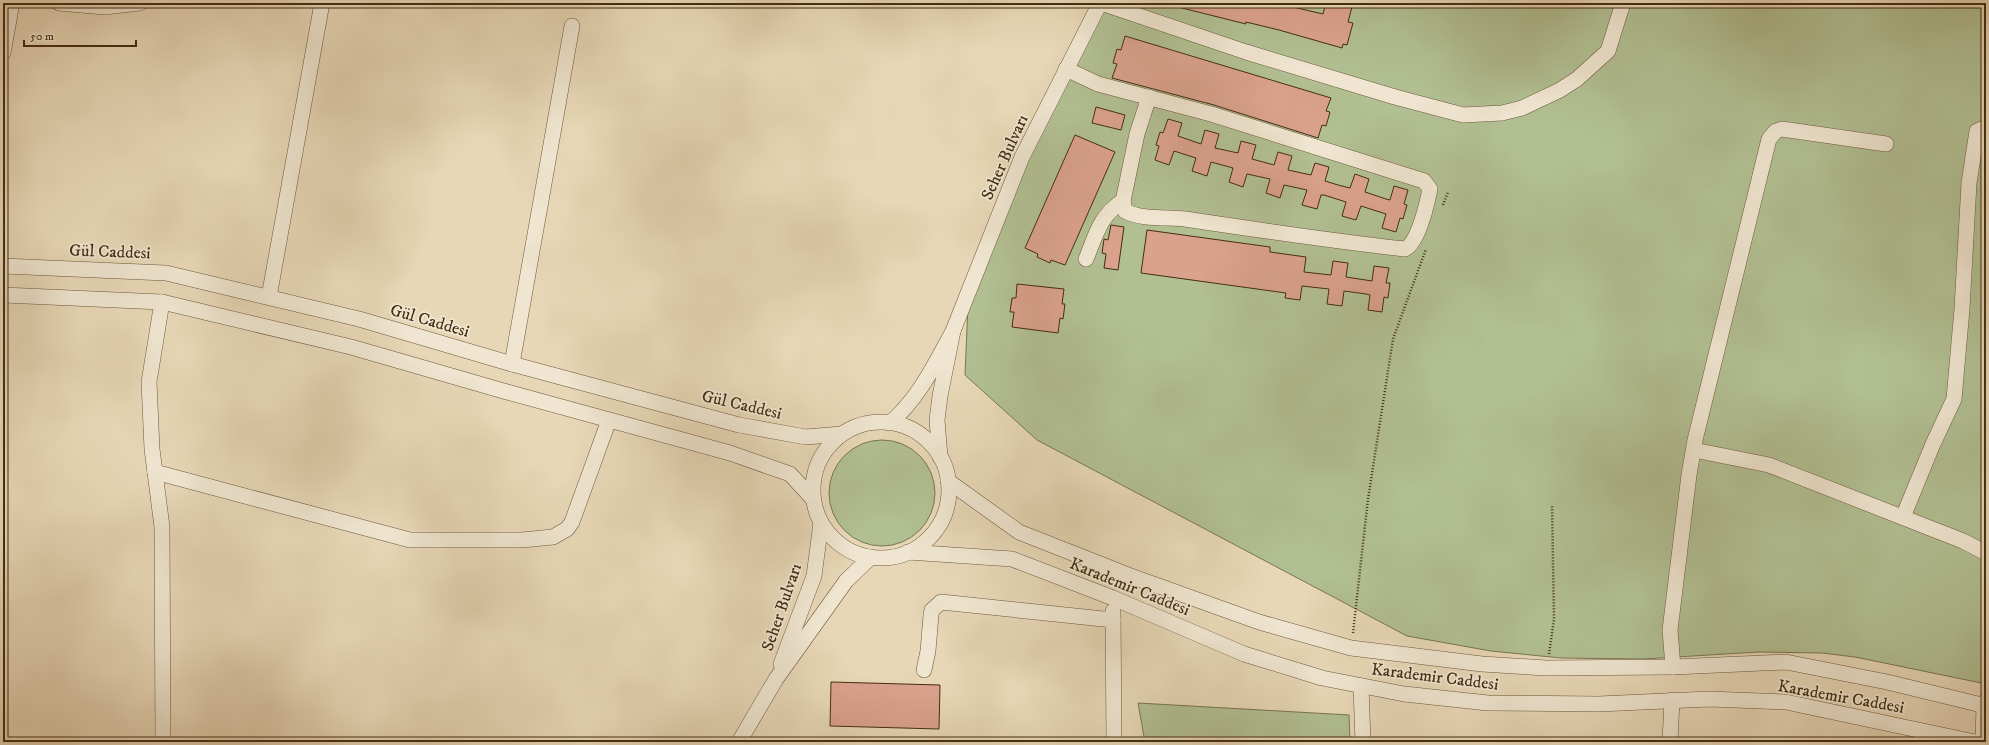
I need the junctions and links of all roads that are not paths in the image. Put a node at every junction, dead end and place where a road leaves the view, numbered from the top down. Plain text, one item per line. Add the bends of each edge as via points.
1 (12, 3) edge
2 (60, 3) edge
3 (140, 3) edge
4 (322, 3) edge
5 (1100, 3) edge
6 (1623, 3) edge
7 (572, 26) dead end
8 (3, 53) edge
9 (1066, 69) junction
10 (1149, 97) junction
11 (1986, 127) edge
12 (1886, 144) dead end
13 (1123, 201) junction
14 (1086, 259) dead end
15 (3, 266) edge
16 (3, 295) edge
17 (269, 298) junction
18 (162, 302) junction
19 (953, 331) junction
20 (512, 364) junction
21 (609, 420) junction
22 (890, 423) junction
23 (842, 434) junction
24 (1694, 450) junction
25 (940, 458) junction
26 (155, 472) junction
27 (948, 481) junction
28 (813, 499) junction
29 (1903, 517) junction
30 (821, 523) junction
31 (908, 552) junction
32 (1986, 553) edge
33 (871, 557) junction
34 (1113, 598) junction
35 (1113, 620) junction
36 (1673, 667) junction
37 (924, 670) dead end
38 (776, 678) junction
39 (1361, 686) junction
40 (1672, 700) junction
41 (1985, 704) edge
42 (164, 742) edge
43 (739, 742) edge
44 (1114, 742) edge
45 (1363, 742) edge
46 (1670, 742) edge
47 (1975, 742) edge
48 (1983, 742) edge

1 - 8 street
2 - 3 street via 104,7
4 - 17 street
5 - 6 street via 1246,52 1463,115 1502,113 1522,108 1577,79 1608,51
5 - 9 street, Seher Bulvarı
7 - 20 street
9 - 10 street via 1098,84
9 - 19 street, Seher Bulvarı via 1022,157
10 - 13 street via 1137,134
10 - 13 street via 1424,181 1429,187 1427,203 1412,244 1404,249 1172,217 1140,215 1125,211
11 - 29 street via 1977,130 1969,183 1954,399
12 - 24 street via 1782,129 1776,130 1769,139
13 - 14 street via 1105,216
15 - 17 street, Gül Caddesi via 166,273
16 - 18 street
17 - 20 street, Gül Caddesi via 359,319
18 - 21 street via 351,347
18 - 26 street via 149,382
19 - 22 street, Seher Bulvarı via 919,391 905,410
19 - 25 street, Seher Bulvarı via 937,420
20 - 23 street, Gül Caddesi via 739,425 806,437
21 - 26 street via 572,522 567,529 553,537 514,540 410,540
21 - 28 street via 730,452 790,474
22 - 23 street via 865,424
22 - 25 street via 914,431 933,447
23 - 28 street via 824,452 818,463 812,487
24 - 29 street via 1769,465
24 - 36 street via 1670,630
25 - 27 street
26 - 42 street via 162,527
27 - 31 street via 949,494 943,518 929,538
27 - 36 street, Karademir Caddesi via 1019,532 1259,622 1351,648 1482,664 1546,668
28 - 30 street
29 - 32 street
30 - 33 street via 837,542 859,554
30 - 38 street, Seher Bulvarı via 814,576
31 - 33 street via 896,556
31 - 34 street, Karademir Caddesi via 1012,559
33 - 38 street, Seher Bulvarı via 846,581
34 - 35 street
34 - 39 street, Karademir Caddesi via 1244,654 1322,678
35 - 37 street via 941,602 932,610
35 - 44 street
36 - 41 street, Karademir Caddesi via 1786,662
38 - 43 street, Seher Bulvarı
39 - 40 street, Karademir Caddesi via 1488,704 1599,704
39 - 45 street
40 - 46 street
40 - 47 street, Karademir Caddesi via 1786,702
41 - 48 street

